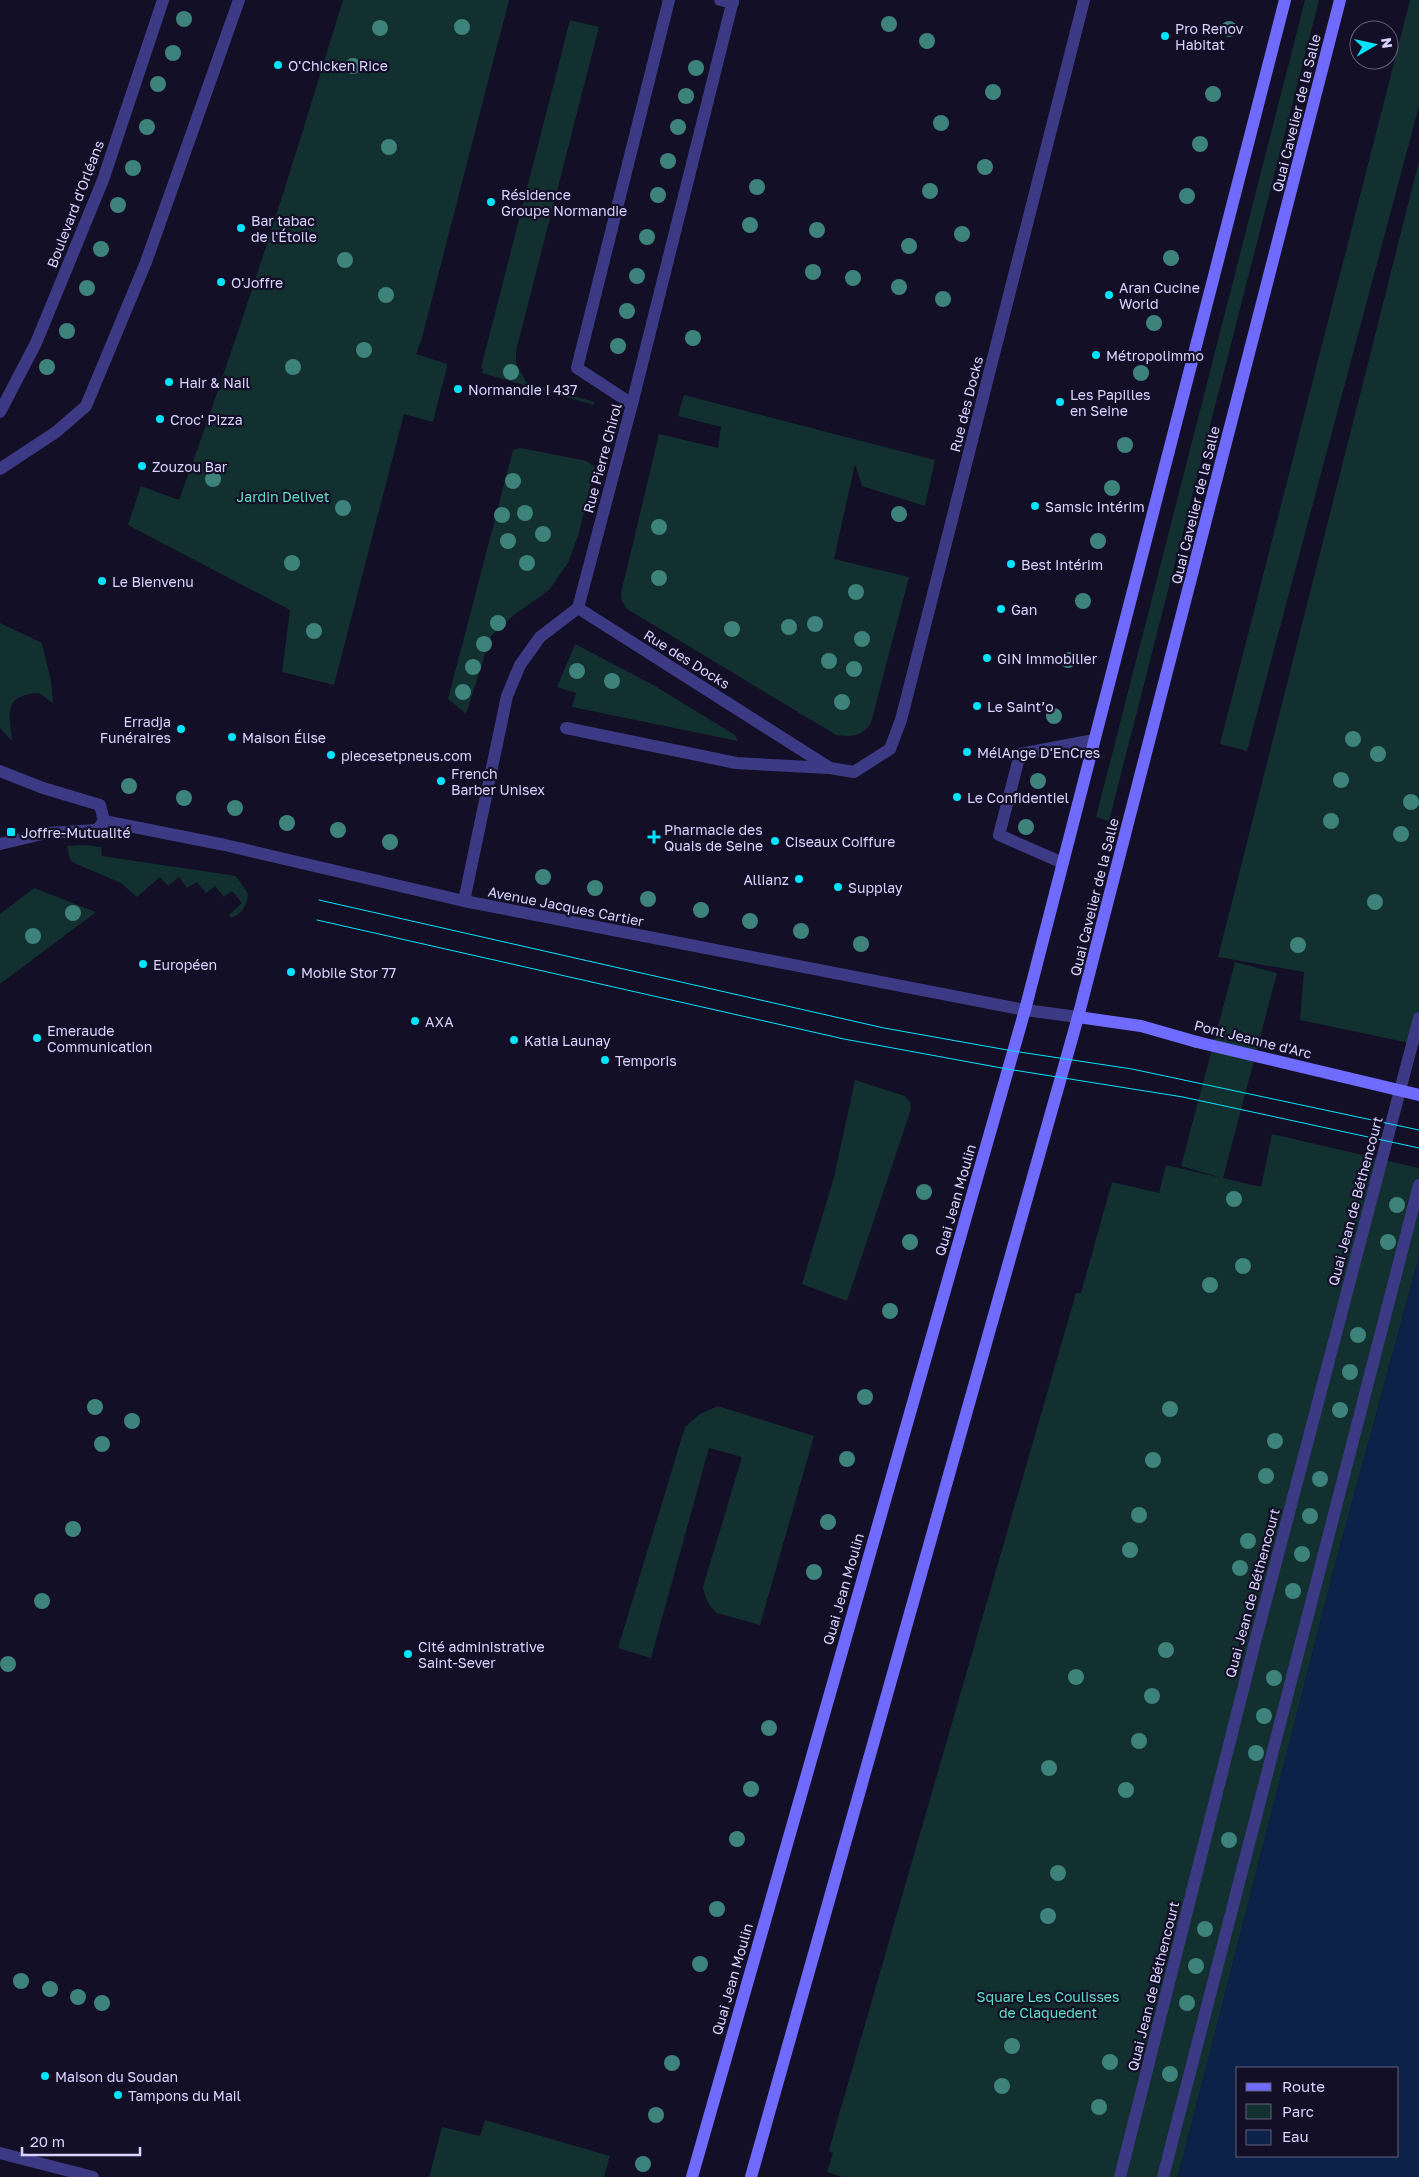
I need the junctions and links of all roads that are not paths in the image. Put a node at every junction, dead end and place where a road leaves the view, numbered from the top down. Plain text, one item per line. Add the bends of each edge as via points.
1 (163, 0) edge
2 (239, 0) edge
3 (669, 0) edge
4 (720, 0) edge
5 (1084, 0) edge
6 (1285, 0) edge
7 (1340, 0) edge
8 (733, 2) edge
9 (632, 404) junction
10 (0, 412) edge
11 (0, 470) edge
12 (578, 608) junction
13 (566, 728) dead end
14 (1094, 740) junction
15 (830, 768) junction
16 (0, 771) edge
17 (104, 821) junction
18 (0, 844) edge
19 (1062, 863) junction
20 (464, 901) junction
21 (1025, 1010) junction
22 (1078, 1017) junction
23 (1419, 1018) edge
24 (1419, 1095) edge
25 (1419, 1185) edge
26 (0, 2153) edge
27 (93, 2177) edge
28 (692, 2177) edge
29 (751, 2177) edge
30 (1120, 2177) edge
31 (1163, 2177) edge

1 - 10 street, Boulevard d'Orléans via 103,180 36,343
2 - 11 street via 146,262 86,406 56,432
3 - 9 street via 576,368
4 - 8 street
5 - 15 street, Rue des Docks via 901,720 890,749 854,772
6 - 14 main road
7 - 22 main road, Quai Cavelier de la Salle
8 - 9 street, Rue Pierre Chirol
9 - 12 street, Rue Pierre Chirol
12 - 15 street, Rue des Docks
12 - 20 street via 540,637 520,665 507,696
13 - 15 street, Rue des Docks via 736,763
14 - 19 main road
14 - 19 street via 1020,754 999,835
16 - 17 street via 100,805
17 - 18 street via 97,830 47,833
17 - 20 street, Avenue Jacques Cartier via 234,847
19 - 21 main road
20 - 21 street, Avenue Jacques Cartier
21 - 22 street, Avenue Jacques Cartier
21 - 28 main road, Quai Jean Moulin
22 - 24 main road, Pont Jeanne d'Arc, bridge via 1141,1026
22 - 29 main road
23 - 30 street, Quai Jean de Béthencourt via 1255,1642
25 - 31 street
26 - 27 street

